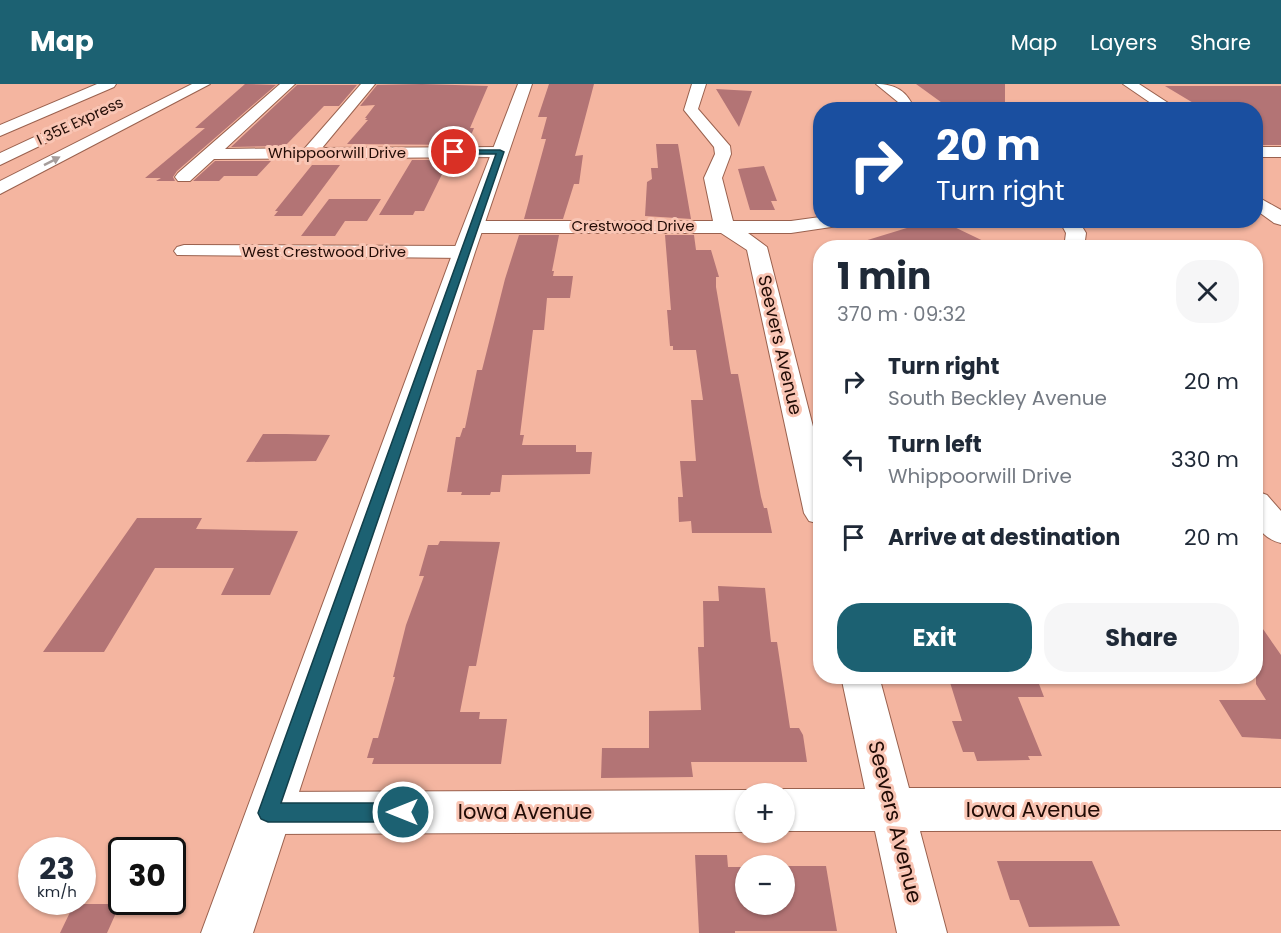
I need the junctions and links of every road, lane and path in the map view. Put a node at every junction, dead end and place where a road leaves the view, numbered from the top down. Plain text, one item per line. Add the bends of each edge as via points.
1 (109, 84) edge
2 (203, 84) edge
3 (288, 84) edge
4 (368, 84) edge
5 (525, 84) edge
6 (699, 84) edge
7 (882, 84) edge
8 (1130, 84) edge
9 (905, 102) edge
10 (1159, 102) edge
11 (112, 106) dead end
12 (0, 131) edge
13 (500, 152) junction
14 (1263, 152) edge
15 (1281, 152) edge
16 (310, 153) junction
17 (210, 154) junction
18 (0, 160) edge
19 (184, 177) dead end
20 (0, 188) edge
21 (1263, 207) edge
22 (1281, 219) edge
23 (813, 224) edge
24 (724, 226) junction
25 (791, 227) junction
26 (469, 239) junction
27 (765, 241) junction
28 (193, 254) dead end
29 (813, 478) edge
30 (1263, 510) edge
31 (1281, 532) edge
32 (862, 684) edge
33 (1281, 809) edge
34 (735, 810) edge
35 (795, 810) edge
36 (891, 810) junction
37 (268, 813) junction
38 (226, 933) edge
39 (922, 933) edge

1 - 12 main road
20 -> 2 main road
3 - 17 street
4 - 16 street
5 - 13 main road
6 - 24 street via 690,110 722,146 723,154 713,178
7 - 9 street
8 - 10 street
11 - 18 main road, I 35E Express
13 - 16 street, Whippoorwill Drive
13 - 26 main road
14 - 15 street
16 - 17 street, Whippoorwill Drive
17 - 19 street
21 - 22 street
23 - 25 street, Crestwood Drive
24 - 25 street, Crestwood Drive
24 - 26 street, Crestwood Drive
24 - 27 street
25 - 27 street, Crestwood Drive
26 - 28 street, West Crestwood Drive
26 - 37 main road
27 - 29 street, Seevers Avenue
30 - 31 street
32 - 36 street, Seevers Avenue
33 - 36 street, Iowa Avenue
34 - 37 street, Iowa Avenue
35 - 36 street, Iowa Avenue
36 - 39 street, Seevers Avenue
37 - 38 main road

